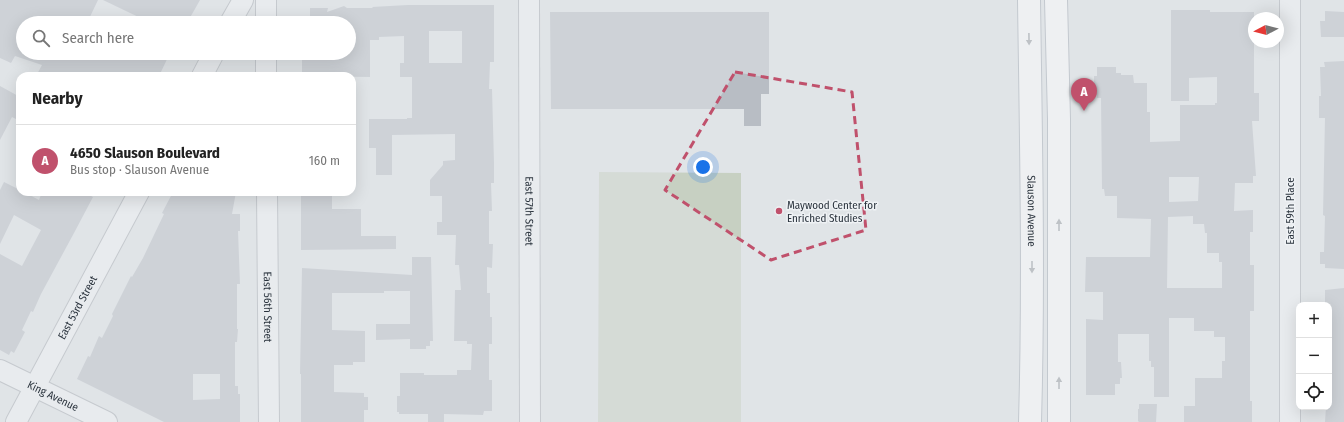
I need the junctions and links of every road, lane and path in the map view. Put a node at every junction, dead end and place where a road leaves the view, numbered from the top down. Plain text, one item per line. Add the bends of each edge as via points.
1 (243, 0) edge
2 (266, 0) edge
3 (529, 0) edge
4 (1029, 0) edge
5 (1056, 0) edge
6 (1290, 0) edge
7 (234, 16) edge
8 (266, 16) edge
9 (210, 60) edge
10 (266, 60) edge
11 (204, 72) edge
12 (266, 72) edge
13 (137, 196) edge
14 (267, 196) edge
15 (0, 370) edge
16 (35, 387) junction
17 (16, 422) edge
18 (107, 422) edge
19 (269, 422) edge
20 (530, 422) edge
21 (1030, 422) edge
22 (1059, 422) edge
23 (1290, 422) edge

1 - 7 street
2 - 8 street
3 - 20 street, East 57th Street
4 -> 21 main road, Slauson Avenue via 1032,347
22 -> 5 main road via 1059,127
6 - 23 street, East 59th Place
9 - 11 street
10 - 12 street
13 - 16 street, East 53rd Street
14 - 19 street, East 56th Street
15 - 16 street, King Avenue
16 - 17 street, East 53rd Street
16 - 18 street, King Avenue

